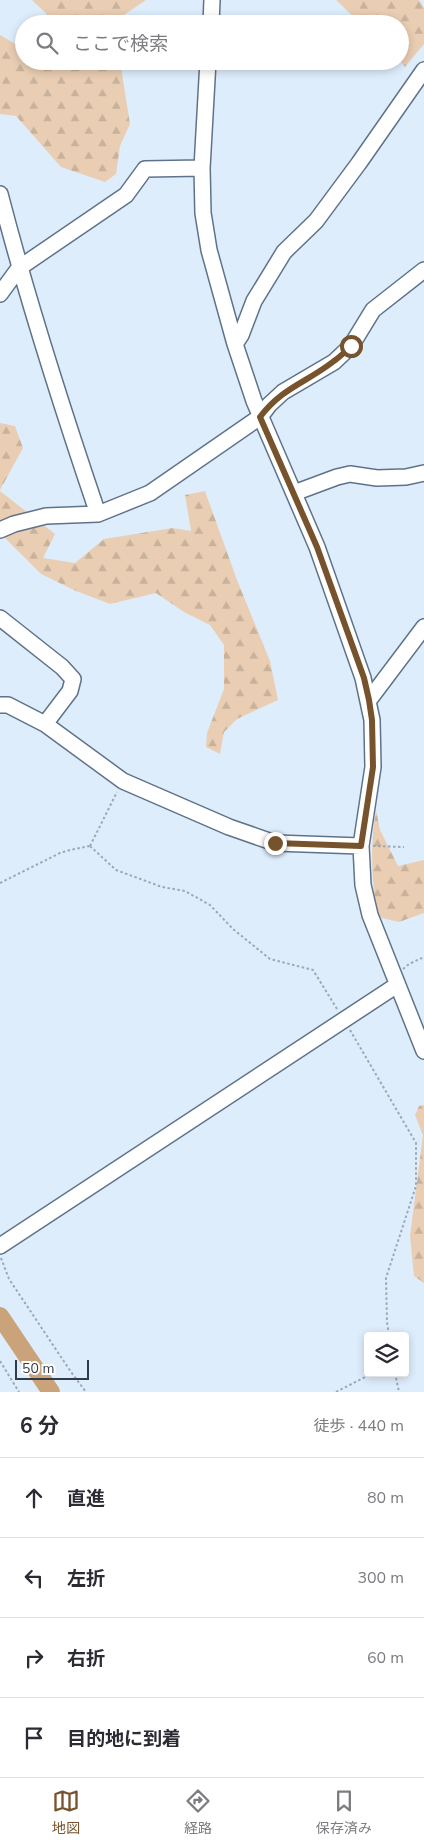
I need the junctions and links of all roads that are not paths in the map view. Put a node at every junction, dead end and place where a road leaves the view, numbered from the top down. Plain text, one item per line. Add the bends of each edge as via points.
1 (212, 0) edge
2 (211, 15) edge
3 (207, 70) edge
4 (424, 70) edge
5 (202, 168) junction
6 (0, 194) edge
7 (19, 268) junction
8 (424, 270) edge
9 (0, 294) edge
10 (235, 344) junction
11 (260, 417) junction
12 (424, 473) edge
13 (294, 493) junction
14 (98, 514) junction
15 (0, 530) edge
16 (0, 618) edge
17 (424, 627) edge
18 (369, 700) junction
19 (0, 705) edge
20 (45, 724) junction
21 (361, 846) junction
22 (396, 981) junction
23 (424, 1051) edge
24 (0, 1246) edge

1 - 2 street
3 - 5 street
4 - 10 street via 316,221 284,252 254,301
5 - 7 street via 145,169 126,195
5 - 10 street via 208,250
6 - 7 street
7 - 9 street
7 - 14 street
8 - 11 street via 373,310 351,346 334,362 284,392 269,404
10 - 11 street
11 - 13 street
11 - 14 street via 150,493
12 - 13 street via 377,478 350,474
13 - 18 street via 317,547
14 - 15 street via 46,516
16 - 20 street via 73,679 70,691
17 - 18 street
18 - 21 street via 373,767
19 - 20 street via 8,705
20 - 21 street via 123,781 229,827 275,843
21 - 22 street via 366,900
22 - 23 street
22 - 24 street via 344,1020

